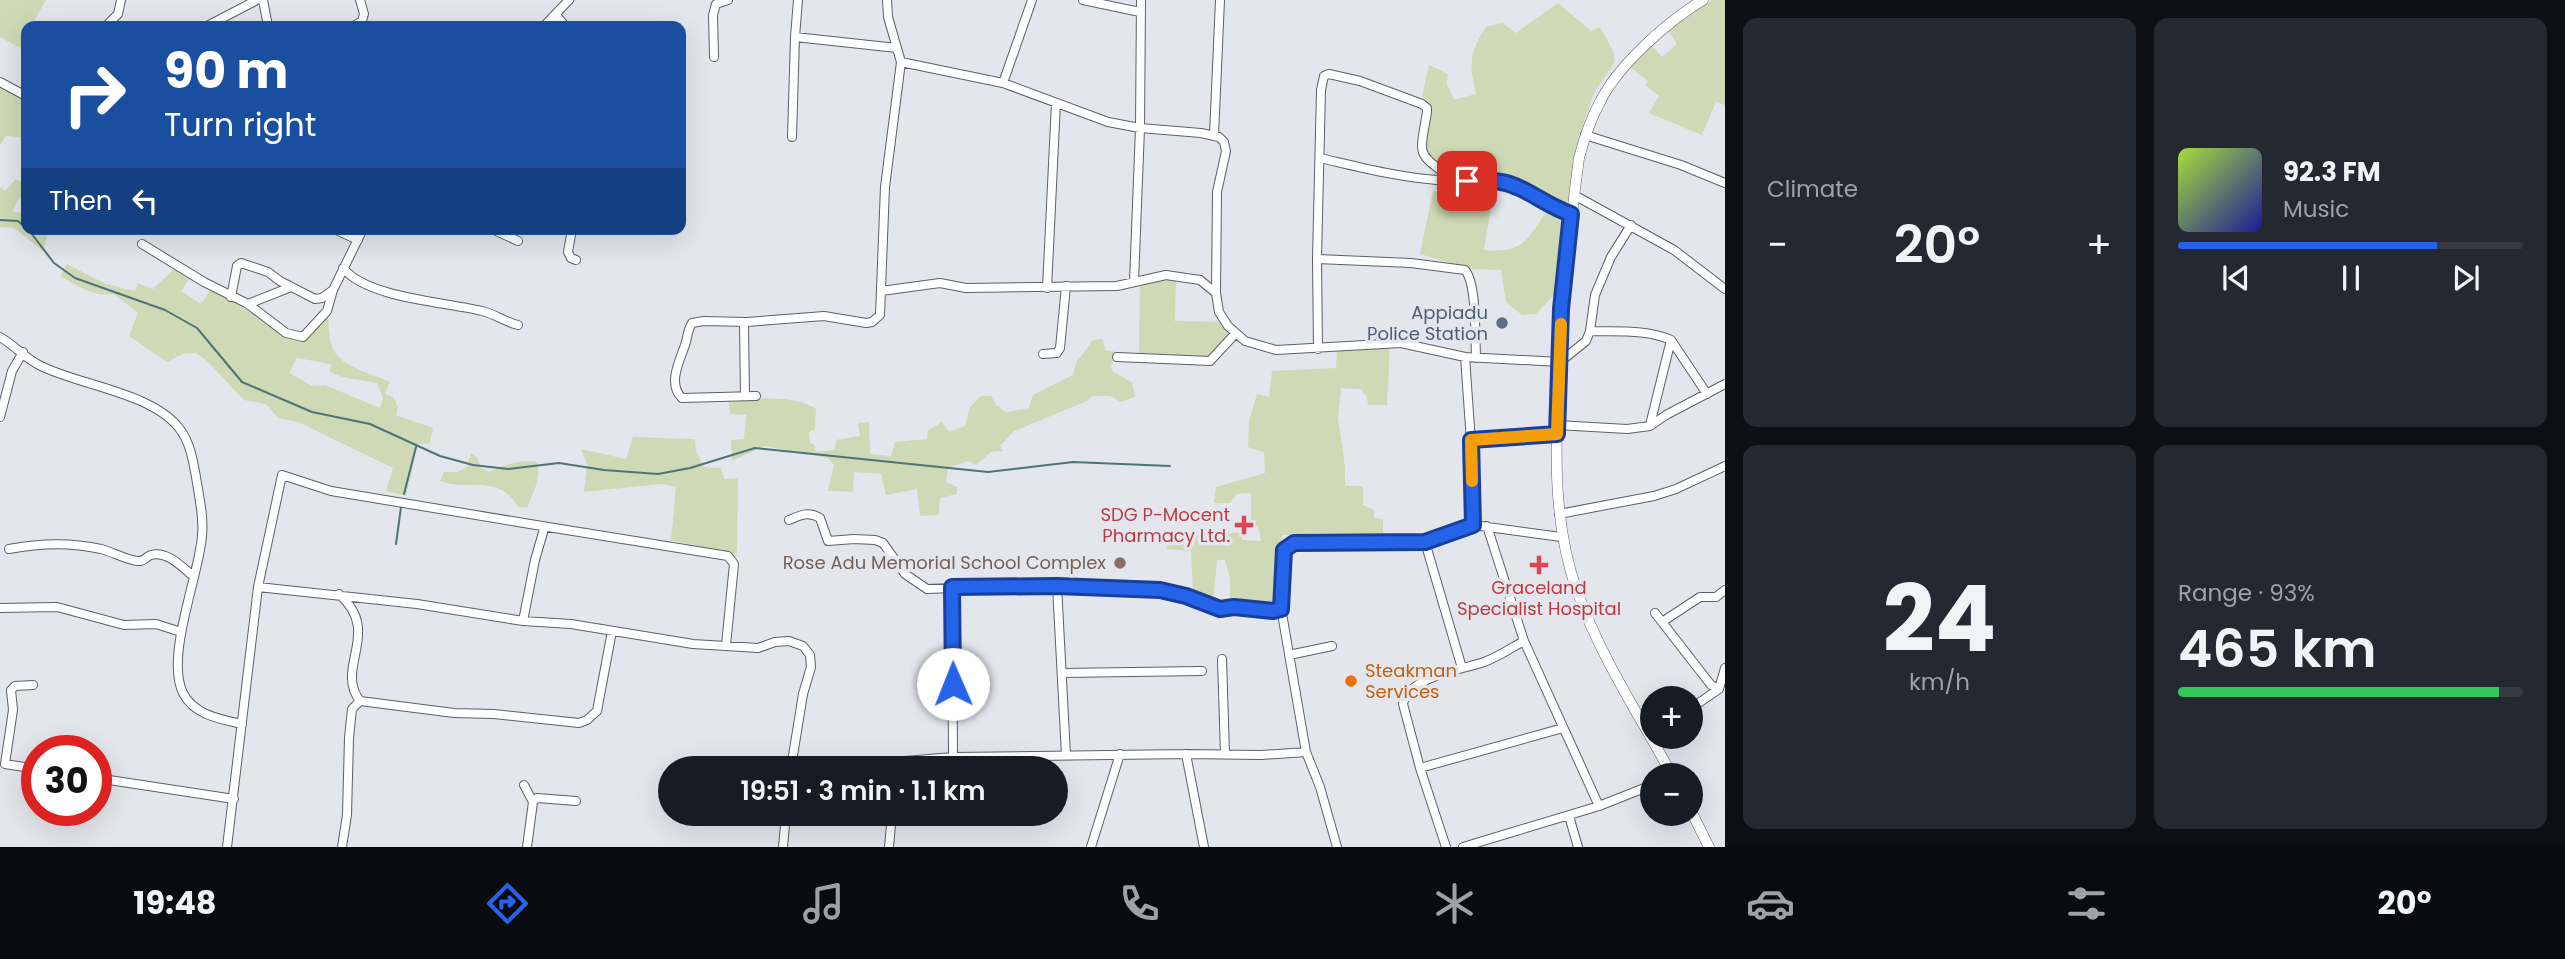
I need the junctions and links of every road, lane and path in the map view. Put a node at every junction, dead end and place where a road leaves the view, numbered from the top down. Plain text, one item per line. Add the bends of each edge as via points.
1 (121, 0) edge
2 (257, 0) edge
3 (263, 0) edge
4 (360, 0) edge
5 (569, 0) edge
6 (728, 0) edge
7 (798, 0) edge
8 (887, 0) edge
9 (1032, 0) edge
10 (1083, 0) edge
11 (1141, 0) edge
12 (1220, 0) edge
13 (1703, 0) edge
14 (1140, 12) junction
15 (556, 15) junction
16 (111, 21) edge
17 (217, 21) edge
18 (267, 21) edge
19 (362, 21) edge
20 (549, 21) edge
21 (561, 21) edge
22 (794, 37) junction
23 (897, 48) junction
24 (714, 57) dead end
25 (901, 62) junction
26 (0, 82) edge
27 (1003, 83) junction
28 (21, 93) edge
29 (1056, 103) junction
30 (1140, 128) junction
31 (1214, 135) junction
32 (1585, 135) junction
33 (792, 136) dead end
34 (1320, 158) junction
35 (1455, 181) junction
36 (1725, 183) edge
37 (1574, 195) junction
38 (1571, 214) junction
39 (1631, 225) junction
40 (347, 235) edge
41 (360, 235) edge
42 (505, 235) edge
43 (571, 235) edge
44 (358, 240) junction
45 (518, 241) dead end
46 (142, 244) dead end
47 (1317, 259) junction
48 (576, 260) dead end
49 (343, 268) junction
50 (1134, 282) junction
51 (1066, 286) junction
52 (291, 287) junction
53 (1048, 288) junction
54 (1725, 289) edge
55 (332, 290) junction
56 (881, 291) junction
57 (1216, 293) junction
58 (231, 297) junction
59 (248, 304) junction
60 (744, 323) junction
61 (517, 325) dead end
62 (1590, 331) junction
63 (1235, 334) junction
64 (0, 337) edge
65 (1671, 340) junction
66 (1318, 349) junction
67 (23, 352) junction
68 (1043, 354) dead end
69 (1117, 357) dead end
70 (1465, 357) junction
71 (1476, 358) junction
72 (1560, 362) junction
73 (1725, 384) edge
74 (1707, 394) junction
75 (745, 396) junction
76 (756, 396) dead end
77 (0, 417) edge
78 (1650, 426) junction
79 (1557, 429) junction
80 (1471, 440) junction
81 (1725, 466) edge
82 (1559, 514) junction
83 (789, 520) dead end
84 (1473, 525) junction
85 (542, 526) junction
86 (1487, 526) junction
87 (1561, 537) junction
88 (1425, 542) junction
89 (9, 549) dead end
90 (193, 576) junction
91 (1057, 586) junction
92 (258, 587) junction
93 (952, 587) junction
94 (1725, 590) edge
95 (339, 594) junction
96 (0, 608) edge
97 (1281, 609) junction
98 (1655, 613) dead end
99 (523, 621) junction
100 (1662, 622) junction
101 (611, 631) junction
102 (181, 632) junction
103 (1524, 641) junction
104 (726, 645) junction
105 (1332, 646) dead end
106 (1289, 655) junction
107 (1222, 659) dead end
108 (1462, 668) junction
109 (1725, 668) edge
110 (1202, 671) dead end
111 (1062, 673) junction
112 (1721, 683) edge
113 (33, 685) dead end
114 (1703, 698) edge
115 (360, 701) junction
116 (1640, 713) edge
117 (242, 724) junction
118 (1563, 729) junction
119 (1306, 752) junction
120 (1120, 754) junction
121 (1186, 754) junction
122 (1225, 754) junction
123 (1066, 755) junction
124 (793, 756) edge
125 (953, 756) edge
126 (1010, 756) edge
127 (2, 764) edge
128 (21, 767) edge
129 (1420, 768) junction
130 (112, 780) edge
131 (524, 785) dead end
132 (1640, 790) edge
133 (234, 799) junction
134 (576, 801) dead end
135 (533, 802) junction
136 (1599, 806) junction
137 (1569, 816) junction
138 (785, 826) edge
139 (891, 826) edge
140 (1698, 826) edge
141 (227, 847) edge
142 (342, 847) edge
143 (527, 847) edge
144 (783, 847) edge
145 (889, 847) edge
146 (1092, 847) edge
147 (1204, 847) edge
148 (1337, 847) edge
149 (1446, 847) edge
150 (1463, 847) edge
151 (1578, 847) edge
152 (1709, 847) edge

1 - 16 street
2 - 17 street
3 - 18 street
4 - 19 street
5 - 15 street
6 - 24 street via 716,4 713,15
7 - 22 street
8 - 23 street
9 - 27 street
10 - 14 street
11 - 14 street
12 - 31 street
13 - 32 street via 1629,62 1601,100
14 - 30 street
15 - 20 street
15 - 21 street
22 - 23 street
22 - 33 street
23 - 25 street
25 - 27 street
25 - 56 street via 885,187
26 - 28 street
27 - 29 street
29 - 30 street
29 - 53 street
30 - 31 street
30 - 50 street
31 - 57 street via 1224,142 1226,151 1217,192
32 - 36 street
32 - 37 street
34 - 35 street via 1385,174
34 - 35 street via 1321,90 1324,76 1329,74 1427,107 1422,154
34 - 47 street
35 - 38 street via 1500,182
37 - 38 street
37 - 39 street
38 - 72 street
39 - 54 street via 1674,250
39 - 62 street via 1595,295
40 - 44 street
41 - 44 street
42 - 45 street
43 - 48 street via 568,252
44 - 49 street
46 - 58 street
47 - 66 street
47 - 71 street via 1411,262 1465,270 1472,292
49 - 55 street
49 - 61 street via 374,288 487,313
50 - 51 street
50 - 57 street via 1185,276 1200,280
51 - 53 street
51 - 68 street via 1060,348 1057,353
52 - 55 street via 315,299
52 - 58 street via 268,272 241,263
52 - 59 street
53 - 56 street via 966,288 940,282
55 - 59 street via 327,311 303,337 286,333
56 - 60 street via 880,314 872,322 824,316
57 - 63 street via 1219,312
58 - 59 street
60 - 75 street
60 - 75 street via 692,323 678,361 675,386 686,399
62 - 65 street via 1632,332
62 - 72 street via 1586,341
63 - 66 street via 1269,349
63 - 69 street via 1210,361
64 - 67 street
65 - 74 street
65 - 78 street
66 - 70 street via 1401,343
67 - 77 street via 12,371
67 - 90 street via 39,365 128,396 178,426 191,450 202,532
70 - 71 street
70 - 80 street
71 - 72 street
72 - 79 street
73 - 74 street
74 - 78 street
75 - 76 street
78 - 79 street
79 - 80 street
79 - 82 street
80 - 84 street
81 - 82 street via 1654,496
82 - 87 street
83 - 93 street via 813,514 820,518 828,541 874,540 888,548 894,561 920,587
84 - 86 street
84 - 88 street
85 - 92 street via 331,491 282,475
85 - 99 street
85 - 104 street via 728,556 734,564
86 - 87 street
86 - 103 street
87 - 116 street via 1595,637
88 - 97 street via 1287,545
88 - 108 street
89 - 90 street via 38,543 101,549 136,561 160,555
90 - 102 street
91 - 93 street
91 - 97 street via 1160,590 1223,609
91 - 111 street
92 - 95 street
92 - 117 street
93 - 125 street
94 - 100 street via 1716,597 1700,597
95 - 99 street
95 - 115 street via 350,604 360,635 352,691
96 - 102 street via 57,607 124,625 156,624
97 - 106 street
98 - 100 street
99 - 101 street
100 - 112 street via 1711,685
101 - 104 street via 671,642
101 - 115 street via 597,711 579,723
102 - 117 street via 178,675 183,693 209,716
103 - 108 street via 1487,661
103 - 118 street
104 - 124 street via 758,648 789,641 803,646 810,655
105 - 106 street
106 - 119 street
107 - 122 street
108 - 129 street via 1432,678 1404,696
109 - 112 street
110 - 111 street
111 - 123 street
112 - 114 street
113 - 127 street via 11,690 13,710
115 - 142 street via 352,709
117 - 133 street
118 - 129 street
118 - 136 street
119 - 122 street
119 - 148 street
120 - 121 street
120 - 123 street
120 - 146 street
121 - 122 street
121 - 147 street
123 - 126 street
127 - 128 street
129 - 149 street
130 - 133 street
131 - 135 street
132 - 136 street
133 - 141 street
134 - 135 street via 548,797
135 - 143 street
136 - 137 street
137 - 150 street
137 - 151 street
138 - 144 street
139 - 145 street
140 - 152 street

